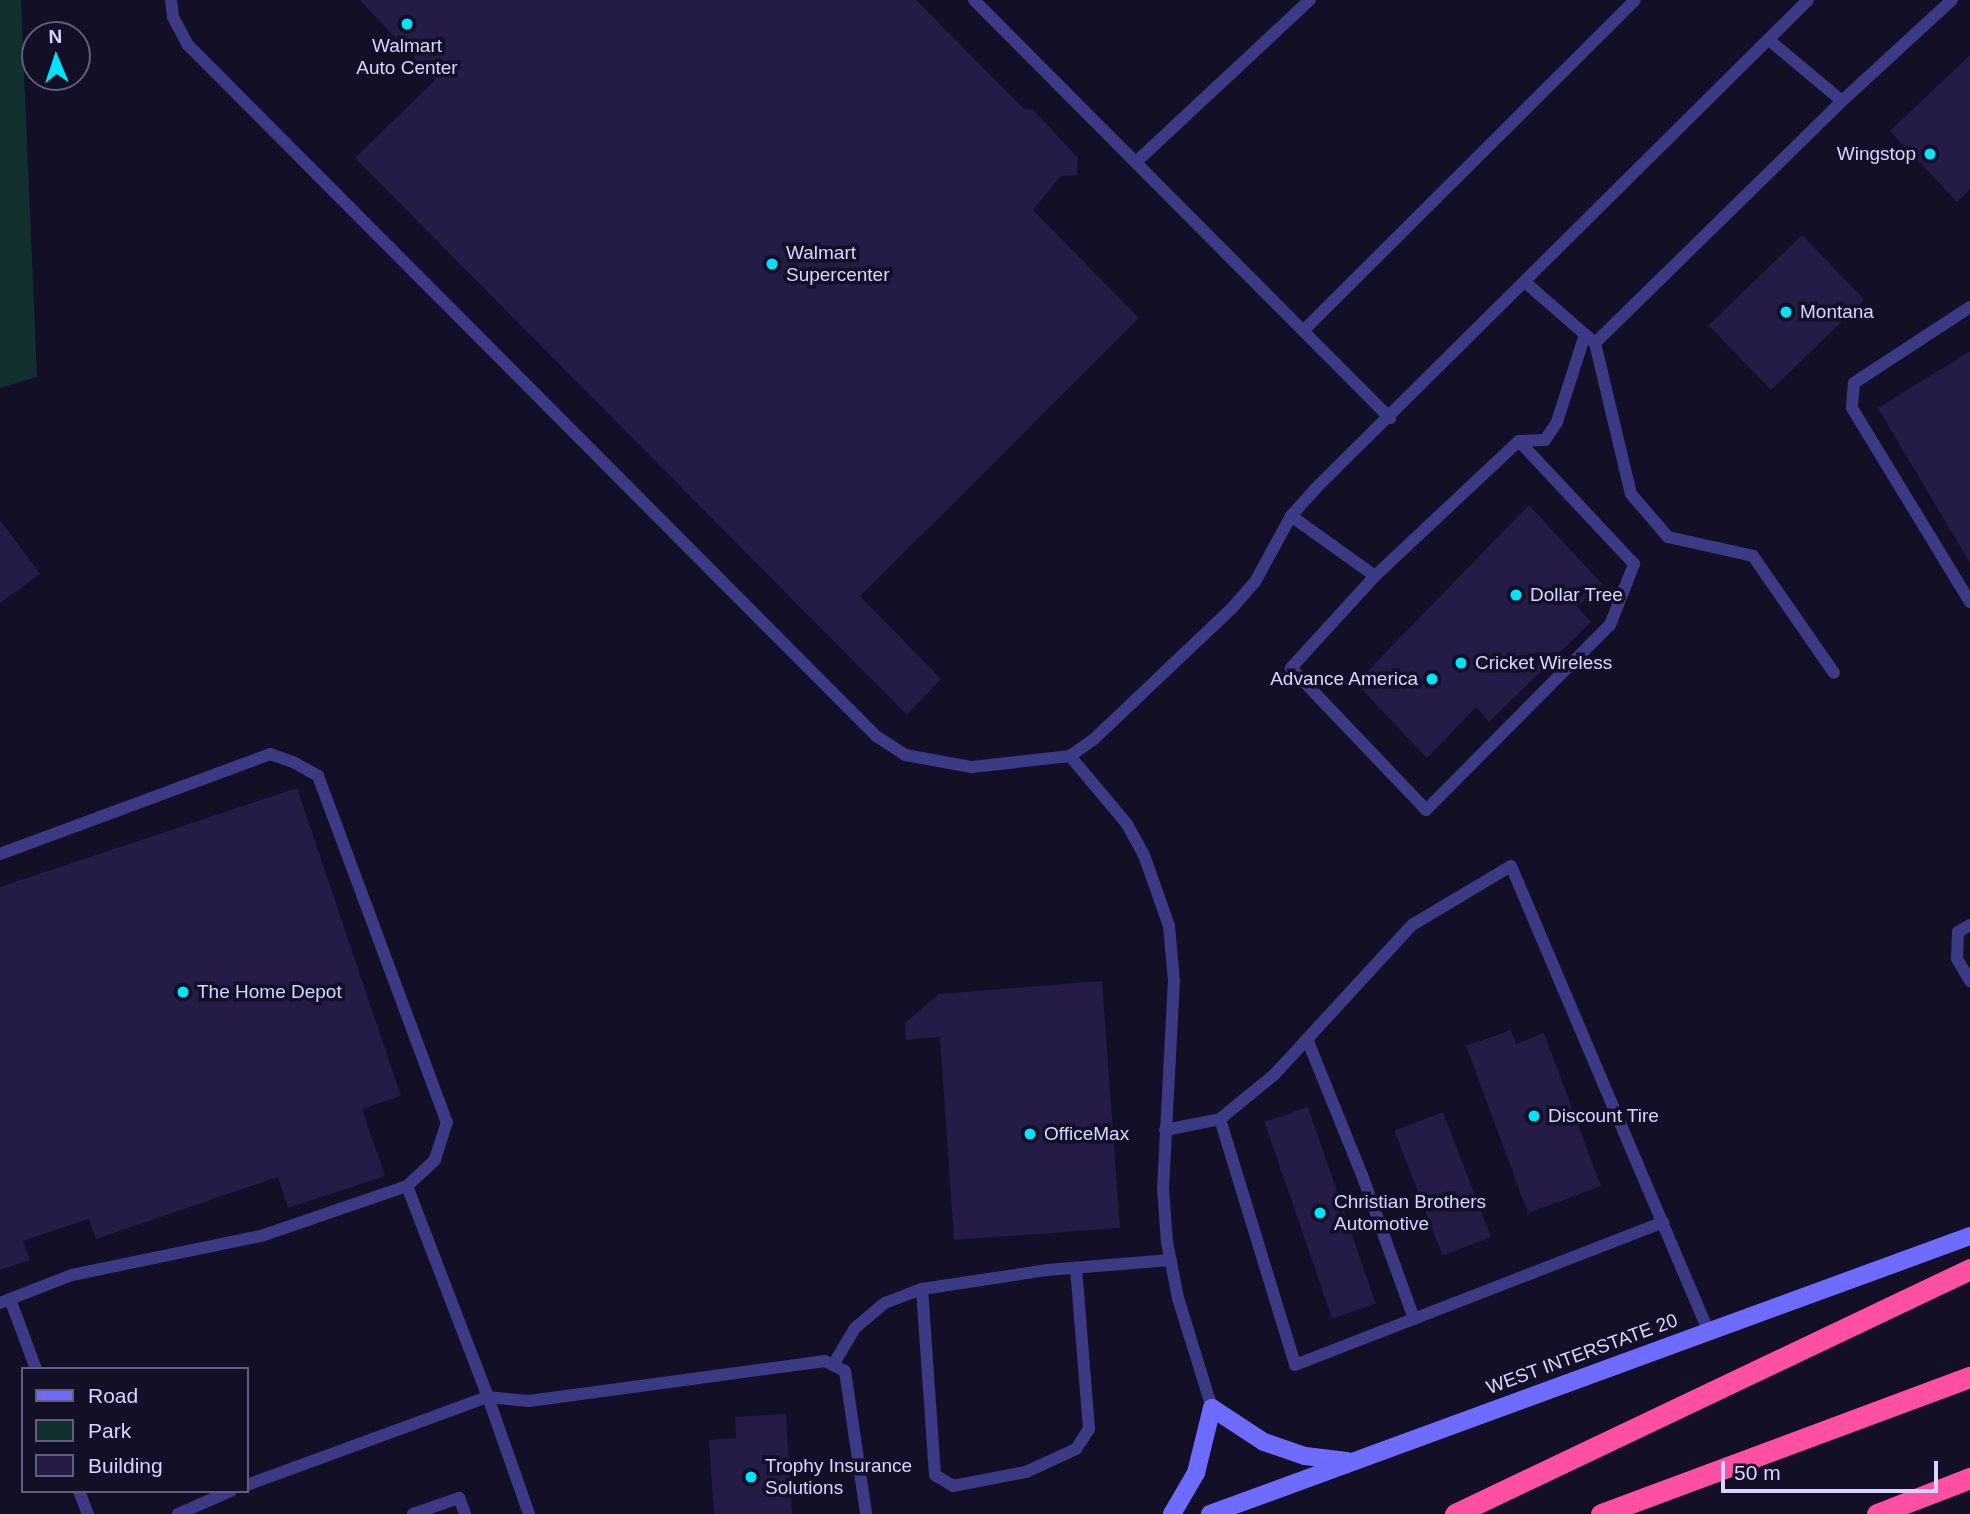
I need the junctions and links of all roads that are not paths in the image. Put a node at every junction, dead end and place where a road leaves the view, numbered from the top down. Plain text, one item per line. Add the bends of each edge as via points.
1 (171, 0) edge
2 (1310, 0) edge
3 (1635, 0) edge
4 (1808, 0) edge
5 (1952, 0) edge
6 (979, 2) edge
7 (1769, 40) junction
8 (1844, 99) junction
9 (1136, 162) junction
10 (1526, 283) junction
11 (1970, 307) edge
12 (1304, 330) junction
13 (1590, 338) junction
14 (1390, 418) junction
15 (1519, 441) junction
16 (1291, 516) junction
17 (1375, 576) junction
18 (1970, 603) edge
19 (1834, 673) dead end
20 (1070, 757) junction
21 (0, 854) edge
22 (1970, 925) edge
23 (1970, 981) edge
24 (1307, 1039) junction
25 (1220, 1119) junction
26 (1165, 1129) junction
27 (407, 1186) junction
28 (1663, 1223) junction
29 (1970, 1236) edge
30 (1171, 1260) junction
31 (1076, 1268) junction
32 (1970, 1269) edge
33 (922, 1289) junction
34 (5, 1301) edge
35 (1413, 1319) junction
36 (1708, 1330) junction
37 (833, 1365) junction
38 (35, 1367) edge
39 (1970, 1377) edge
40 (488, 1398) junction
41 (1212, 1408) junction
42 (1351, 1461) junction
43 (1970, 1478) edge
44 (248, 1485) edge
45 (80, 1493) edge
46 (226, 1493) edge
47 (88, 1514) edge
48 (178, 1514) edge
49 (412, 1514) edge
50 (465, 1514) edge
51 (529, 1514) edge
52 (866, 1514) edge
53 (1172, 1514) edge
54 (1210, 1514) edge
55 (1455, 1514) edge
56 (1601, 1514) edge
57 (1877, 1514) edge

1 - 20 lane via 173,17 188,45 876,736 905,755 972,767
2 - 9 lane
3 - 12 lane
4 - 7 lane
5 - 8 lane
6 - 9 lane
7 - 8 lane
7 - 10 lane
8 - 13 lane
9 - 12 lane
10 - 13 lane
10 - 14 lane
11 - 18 lane via 1854,383 1852,408
12 - 14 lane
13 - 15 lane via 1557,422 1545,440
13 - 19 lane via 1631,494 1668,537 1753,556
14 - 16 lane
15 - 17 lane
15 - 17 lane via 1634,564 1610,625 1426,810 1291,668
16 - 17 lane
16 - 20 lane via 1255,582 1233,607
20 - 26 lane via 1127,824 1144,855 1169,926 1174,981
21 - 27 lane via 270,754 318,776 447,1122 435,1160
22 - 23 lane via 1958,932 1957,959
24 - 25 lane via 1274,1075
24 - 28 lane via 1412,925 1511,866
24 - 35 lane
25 - 26 lane
25 - 35 lane via 1295,1365
26 - 30 lane via 1163,1189
27 - 34 lane via 261,1236 72,1275
27 - 40 lane
28 - 35 lane
28 - 36 lane
29 - 36 main road, WEST INTERSTATE 20
30 - 31 lane
30 - 41 lane via 1184,1322
31 - 33 lane
31 - 33 lane via 1089,1429 1076,1449 1026,1472 953,1486 935,1475
32 - 55 highway
33 - 37 lane via 886,1303 855,1328
34 - 38 lane
36 - 42 main road, WEST INTERSTATE 20
37 - 40 lane via 825,1361 529,1401
37 - 52 lane via 845,1371
39 - 56 highway
40 - 44 lane
40 - 51 lane
41 - 42 main road via 1264,1442 1305,1456
41 - 53 main road via 1196,1473
42 - 54 main road, WEST INTERSTATE 20
43 - 57 highway
45 - 47 lane
46 - 48 lane
49 - 50 lane via 458,1498

